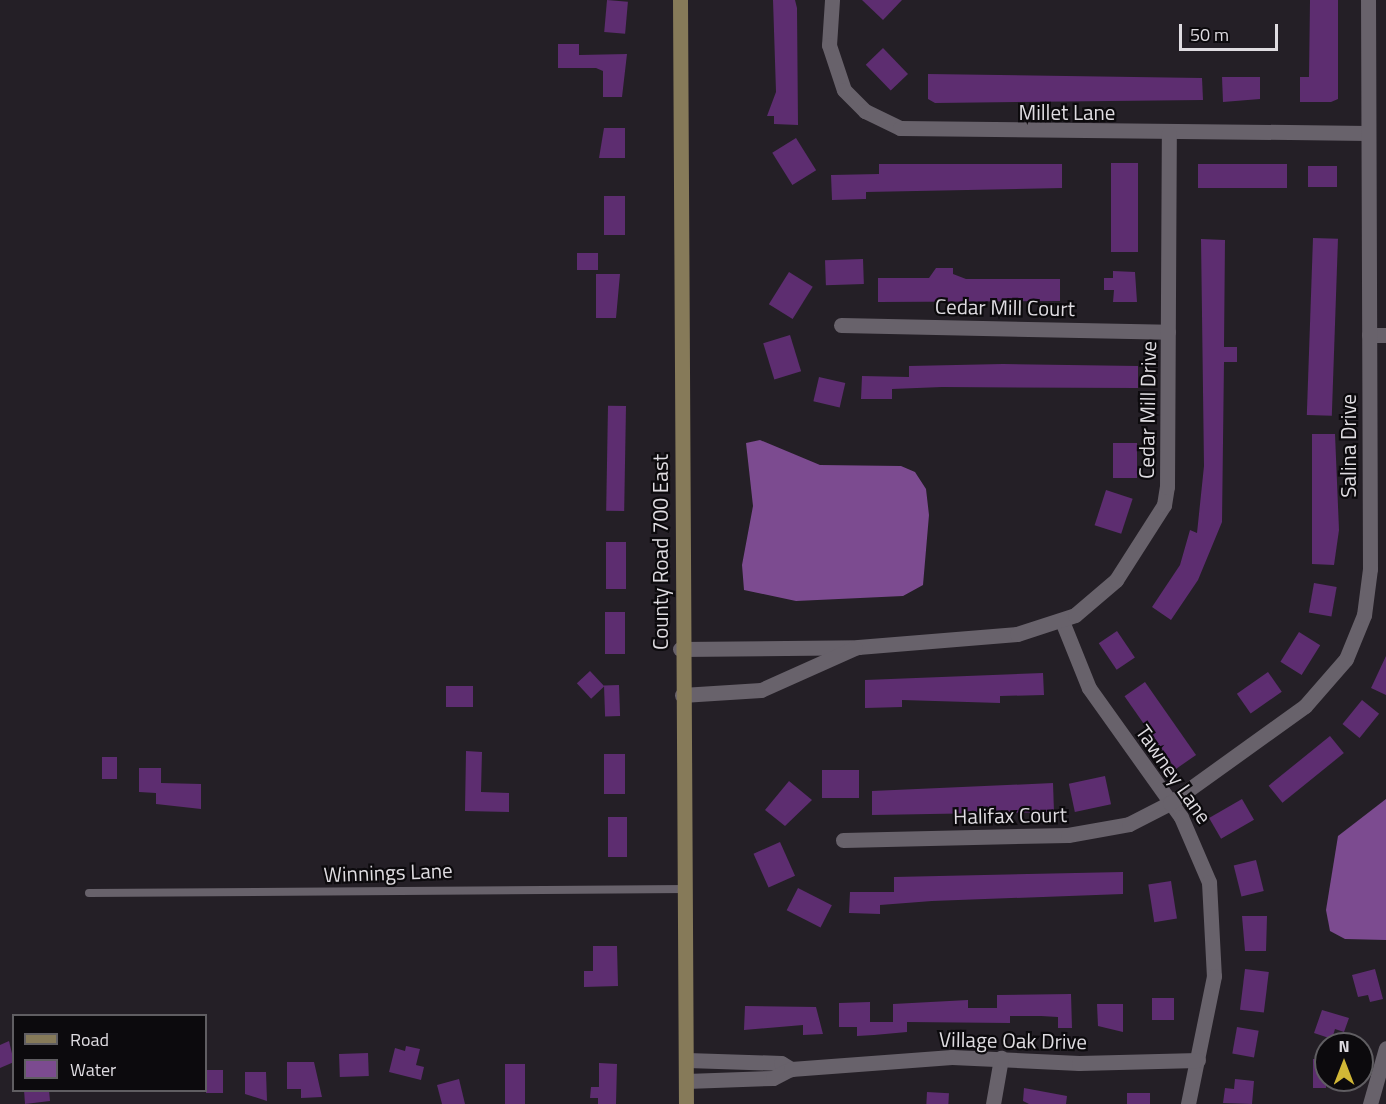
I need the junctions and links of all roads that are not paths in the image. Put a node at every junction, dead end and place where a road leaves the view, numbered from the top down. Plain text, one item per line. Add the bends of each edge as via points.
1 (680, 0) edge
2 (832, 0) edge
3 (1368, 0) edge
4 (1169, 133) junction
5 (1368, 133) junction
6 (842, 325) dead end
7 (1168, 332) junction
8 (1386, 334) edge
9 (1369, 335) junction
10 (1062, 621) junction
11 (858, 647) junction
12 (680, 649) junction
13 (682, 695) junction
14 (1170, 803) junction
15 (843, 840) dead end
16 (689, 889) junction
17 (89, 893) dead end
18 (1386, 1048) edge
19 (1001, 1058) junction
20 (687, 1060) junction
21 (1198, 1060) junction
22 (791, 1069) junction
23 (686, 1081) junction
24 (686, 1104) edge
25 (993, 1104) edge
26 (1188, 1104) edge
27 (1370, 1104) edge

1 - 12 main road, County Road 700 East
2 - 4 street, Millet Lane via 827,29 844,90 865,111 900,128
3 - 5 street, Salina Drive
4 - 5 street, Millet Lane
4 - 7 street, Cedar Mill Drive
5 - 9 street, Salina Drive
6 - 7 street, Cedar Mill Court
7 - 10 street, Cedar Mill Drive via 1164,505 1116,580
8 - 9 street
9 - 14 street, Salina Drive via 1370,569 1359,630 1317,696
10 - 11 street, Cedar Mill Drive via 1017,634
10 - 14 street, Tawney Lane via 1089,688
11 - 12 street, Cedar Mill Drive
11 - 13 street via 761,690
12 - 13 main road, County Road 700 East
13 - 16 main road, County Road 700 East
14 - 15 street, Halifax Court via 1129,824 1084,834
14 - 21 street, Tawney Lane via 1198,848 1212,900 1214,976
16 - 17 lane, Winnings Lane
16 - 20 main road, County Road 700 East
18 - 27 street
19 - 21 street, Village Oak Drive
19 - 22 street, Village Oak Drive
19 - 25 street
20 - 22 street, Village Oak Drive via 781,1063
20 - 23 main road, County Road 700 East
21 - 26 street, Tawney Lane
22 - 23 street, Village Oak Drive via 773,1078
23 - 24 main road, County Road 700 East

